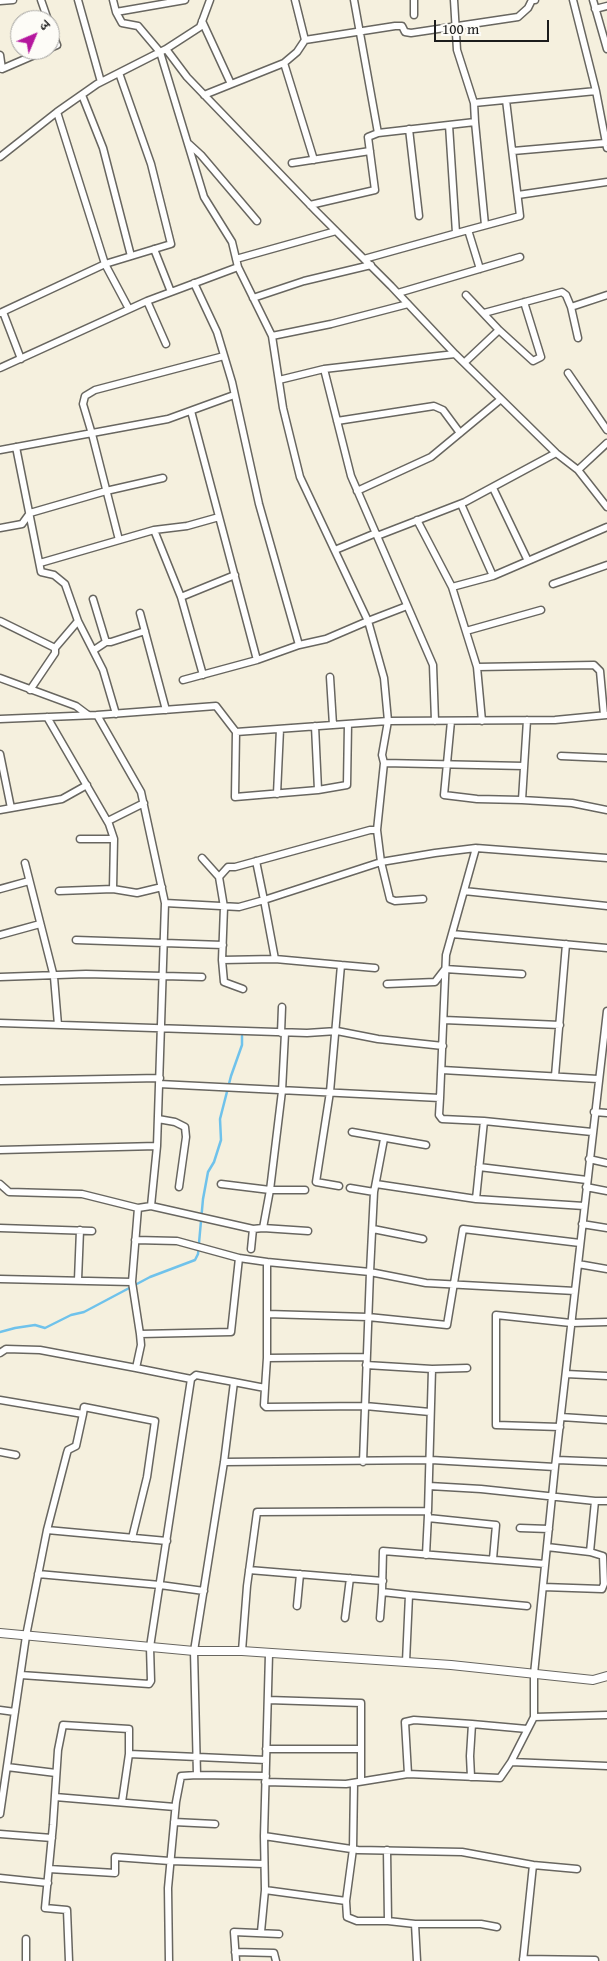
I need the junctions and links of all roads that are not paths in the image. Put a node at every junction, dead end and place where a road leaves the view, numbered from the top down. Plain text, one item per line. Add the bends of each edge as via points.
1 (13, 0) edge
2 (78, 0) edge
3 (113, 0) edge
4 (185, 0) edge
5 (210, 0) edge
6 (295, 0) edge
7 (354, 0) edge
8 (414, 0) edge
9 (454, 0) edge
10 (535, 0) edge
11 (573, 0) edge
12 (594, 0) edge
13 (0, 1) edge
14 (607, 6) edge
15 (595, 9) junction
16 (116, 12) junction
17 (414, 16) dead end
18 (202, 21) junction
19 (455, 25) junction
20 (359, 31) junction
21 (305, 40) junction
22 (607, 49) edge
23 (163, 50) junction
24 (0, 55) edge
25 (23, 60) edge
26 (284, 63) junction
27 (119, 73) junction
28 (101, 82) junction
29 (231, 84) junction
30 (596, 91) junction
31 (82, 95) junction
32 (204, 95) junction
33 (506, 100) junction
34 (474, 103) junction
35 (57, 112) junction
36 (475, 122) junction
37 (449, 125) junction
38 (410, 129) junction
39 (378, 133) junction
40 (188, 143) junction
41 (606, 145) edge
42 (513, 150) junction
43 (370, 151) junction
44 (0, 157) edge
45 (314, 160) junction
46 (292, 163) dead end
47 (607, 182) edge
48 (518, 195) junction
49 (310, 205) junction
50 (419, 216) dead end
51 (257, 220) dead end
52 (485, 225) junction
53 (468, 230) junction
54 (336, 231) junction
55 (456, 233) junction
56 (154, 249) junction
57 (131, 256) junction
58 (520, 257) dead end
59 (364, 258) junction
60 (236, 259) junction
61 (105, 264) junction
62 (371, 265) junction
63 (238, 267) junction
64 (480, 269) junction
65 (194, 283) junction
66 (171, 292) junction
67 (398, 293) junction
68 (466, 295) dead end
69 (607, 295) edge
70 (253, 298) junction
71 (146, 301) junction
72 (524, 302) junction
73 (408, 304) junction
74 (571, 307) junction
75 (129, 309) junction
76 (2, 313) edge
77 (484, 314) junction
78 (499, 330) junction
79 (272, 336) junction
80 (578, 338) dead end
81 (166, 344) dead end
82 (455, 354) junction
83 (224, 356) junction
84 (21, 359) junction
85 (464, 363) junction
86 (0, 368) edge
87 (324, 369) junction
88 (568, 374) dead end
89 (279, 380) junction
90 (234, 395) junction
91 (501, 399) junction
92 (191, 411) junction
93 (337, 421) junction
94 (607, 430) edge
95 (460, 433) junction
96 (92, 434) junction
97 (607, 444) edge
98 (16, 447) junction
99 (0, 450) edge
100 (556, 453) junction
101 (578, 470) junction
102 (163, 478) dead end
103 (493, 488) junction
104 (106, 491) junction
105 (357, 491) junction
106 (461, 504) junction
107 (607, 507) edge
108 (30, 513) junction
109 (219, 517) junction
110 (418, 520) junction
111 (607, 527) edge
112 (0, 528) edge
113 (154, 530) junction
114 (377, 534) junction
115 (118, 540) junction
116 (335, 550) junction
117 (528, 561) junction
118 (40, 563) junction
119 (607, 565) edge
120 (235, 575) junction
121 (493, 576) junction
122 (553, 584) dead end
123 (452, 587) junction
124 (181, 597) junction
125 (93, 599) dead end
126 (407, 606) junction
127 (541, 610) dead end
128 (140, 613) dead end
129 (0, 621) edge
130 (78, 621) junction
131 (368, 621) junction
132 (145, 631) junction
133 (466, 631) junction
134 (106, 642) junction
135 (300, 644) junction
136 (55, 648) junction
137 (94, 650) junction
138 (258, 660) junction
139 (477, 667) junction
140 (203, 675) junction
141 (330, 677) dead end
142 (0, 678) edge
143 (183, 680) dead end
144 (30, 690) junction
145 (166, 710) junction
146 (116, 714) junction
147 (88, 715) junction
148 (97, 715) junction
149 (605, 715) edge
150 (47, 717) junction
151 (0, 719) edge
152 (527, 720) junction
153 (388, 721) junction
154 (435, 721) junction
155 (451, 721) junction
156 (482, 721) junction
157 (348, 724) junction
158 (333, 725) junction
159 (315, 726) junction
160 (280, 728) junction
161 (236, 732) junction
162 (0, 754) edge
163 (561, 756) dead end
164 (607, 758) edge
165 (384, 763) junction
166 (446, 766) junction
167 (524, 766) junction
168 (86, 785) junction
169 (318, 790) junction
170 (277, 794) junction
171 (522, 800) junction
172 (144, 803) junction
173 (10, 808) junction
174 (0, 810) edge
175 (607, 810) edge
176 (108, 821) junction
177 (377, 830) junction
178 (80, 839) dead end
179 (114, 839) junction
180 (476, 848) junction
181 (202, 858) dead end
182 (607, 858) edge
183 (256, 861) junction
184 (381, 862) junction
185 (25, 864) dead end
186 (219, 877) junction
187 (29, 881) junction
188 (162, 887) junction
189 (0, 889) edge
190 (113, 889) junction
191 (59, 891) dead end
192 (464, 891) junction
193 (424, 899) dead end
194 (264, 900) junction
195 (165, 903) junction
196 (607, 906) edge
197 (224, 907) junction
198 (40, 924) junction
199 (452, 934) junction
200 (0, 935) edge
201 (76, 940) dead end
202 (164, 942) junction
203 (566, 944) junction
204 (223, 945) junction
205 (607, 948) edge
206 (275, 959) junction
207 (222, 960) junction
208 (342, 966) junction
209 (375, 968) dead end
210 (445, 969) junction
211 (522, 974) dead end
212 (54, 976) junction
213 (0, 977) edge
214 (164, 977) junction
215 (202, 977) dead end
216 (387, 984) dead end
217 (243, 989) dead end
218 (282, 1007) dead end
219 (607, 1011) edge
220 (444, 1020) junction
221 (0, 1023) edge
222 (58, 1025) junction
223 (560, 1025) junction
224 (161, 1028) junction
225 (337, 1031) junction
226 (283, 1033) junction
227 (605, 1042) edge
228 (443, 1046) junction
229 (442, 1070) junction
230 (555, 1076) junction
231 (598, 1079) junction
232 (0, 1081) edge
233 (159, 1081) junction
234 (282, 1090) junction
235 (330, 1092) junction
236 (440, 1098) junction
237 (594, 1112) junction
238 (607, 1113) edge
239 (158, 1120) junction
240 (484, 1122) junction
241 (352, 1132) dead end
242 (592, 1132) junction
243 (384, 1139) junction
244 (157, 1146) junction
245 (426, 1146) dead end
246 (0, 1150) edge
247 (589, 1159) junction
248 (607, 1163) edge
249 (479, 1167) junction
250 (0, 1184) edge
251 (221, 1184) dead end
252 (376, 1184) junction
253 (587, 1184) junction
254 (339, 1186) dead end
255 (179, 1187) dead end
256 (350, 1188) dead end
257 (270, 1190) junction
258 (305, 1190) dead end
259 (607, 1191) edge
260 (374, 1192) junction
261 (476, 1199) junction
262 (151, 1206) junction
263 (584, 1206) junction
264 (138, 1208) junction
265 (582, 1224) junction
266 (0, 1228) edge
267 (263, 1228) junction
268 (607, 1228) edge
269 (373, 1229) junction
270 (80, 1230) junction
271 (252, 1230) junction
272 (92, 1231) dead end
273 (308, 1231) dead end
274 (423, 1239) dead end
275 (136, 1240) junction
276 (580, 1242) junction
277 (251, 1249) dead end
278 (239, 1258) junction
279 (267, 1262) junction
280 (578, 1264) junction
281 (607, 1269) edge
282 (370, 1272) junction
283 (0, 1279) edge
284 (78, 1280) junction
285 (132, 1282) junction
286 (455, 1283) junction
287 (575, 1291) junction
288 (267, 1314) junction
289 (368, 1317) junction
290 (607, 1322) edge
291 (571, 1323) junction
292 (140, 1334) junction
293 (0, 1353) edge
294 (366, 1357) junction
295 (267, 1358) junction
296 (366, 1366) junction
297 (136, 1368) junction
298 (467, 1368) dead end
299 (432, 1369) junction
300 (566, 1374) junction
301 (607, 1376) edge
302 (191, 1379) junction
303 (234, 1382) junction
304 (265, 1388) junction
305 (0, 1400) edge
306 (364, 1406) junction
307 (430, 1412) junction
308 (83, 1414) junction
309 (561, 1417) junction
310 (607, 1420) edge
311 (560, 1427) junction
312 (0, 1452) edge
313 (16, 1455) dead end
314 (430, 1460) junction
315 (224, 1462) junction
316 (363, 1462) junction
317 (607, 1462) edge
318 (556, 1464) junction
319 (429, 1486) junction
320 (553, 1496) junction
321 (595, 1500) junction
322 (607, 1501) edge
323 (428, 1515) junction
324 (520, 1528) dead end
325 (549, 1529) junction
326 (47, 1530) junction
327 (132, 1538) junction
328 (167, 1542) junction
329 (547, 1547) junction
330 (590, 1552) junction
331 (426, 1555) junction
332 (493, 1559) junction
333 (545, 1564) junction
334 (249, 1570) junction
335 (38, 1574) junction
336 (300, 1574) junction
337 (350, 1578) junction
338 (383, 1581) junction
339 (160, 1585) junction
340 (543, 1587) junction
341 (204, 1591) junction
342 (382, 1592) junction
343 (409, 1595) junction
344 (297, 1606) dead end
345 (527, 1606) dead end
346 (345, 1618) dead end
347 (380, 1618) dead end
348 (0, 1633) edge
349 (26, 1636) junction
350 (150, 1647) junction
351 (194, 1651) junction
352 (242, 1651) junction
353 (269, 1654) junction
354 (406, 1662) junction
355 (534, 1674) junction
356 (21, 1675) junction
357 (607, 1676) edge
358 (268, 1700) junction
359 (0, 1710) edge
360 (16, 1712) junction
361 (607, 1715) edge
362 (534, 1717) junction
363 (472, 1724) junction
364 (527, 1730) junction
365 (266, 1749) junction
366 (360, 1749) junction
367 (0, 1752) edge
368 (9, 1753) junction
369 (129, 1754) junction
370 (198, 1758) junction
371 (266, 1760) junction
372 (511, 1762) junction
373 (607, 1766) edge
374 (7, 1767) junction
375 (56, 1773) junction
376 (408, 1774) junction
377 (197, 1776) junction
378 (471, 1777) junction
379 (265, 1779) junction
380 (357, 1782) junction
381 (55, 1797) junction
382 (1, 1799) edge
383 (122, 1802) junction
384 (175, 1808) junction
385 (0, 1814) edge
386 (174, 1822) junction
387 (215, 1824) dead end
388 (0, 1834) edge
389 (264, 1836) junction
390 (52, 1838) junction
391 (353, 1849) junction
392 (387, 1850) junction
393 (170, 1861) junction
394 (264, 1864) junction
395 (533, 1864) junction
396 (49, 1869) junction
397 (577, 1869) dead end
398 (0, 1878) edge
399 (48, 1883) junction
400 (265, 1890) junction
401 (346, 1901) junction
402 (388, 1921) junction
403 (415, 1924) junction
404 (497, 1926) dead end
405 (261, 1932) junction
406 (279, 1934) dead end
407 (26, 1939) dead end
408 (235, 1952) junction
409 (523, 1960) edge
410 (596, 1960) edge
411 (26, 1961) edge
412 (69, 1961) edge
413 (169, 1961) edge
414 (236, 1961) edge
415 (276, 1961) edge
416 (417, 1961) edge

1 - 13 street
2 - 28 street
3 - 16 street
4 - 16 street
5 - 18 street
6 - 21 street
7 - 20 street
8 - 17 street
9 - 19 street
10 - 19 street via 518,17
11 - 30 street
12 - 15 street
14 - 15 street
15 - 22 street
16 - 23 street via 122,23 138,26
18 - 23 street via 200,27
18 - 29 street
19 - 20 street via 412,34 402,26
19 - 34 street via 457,50
20 - 21 street
20 - 39 street
21 - 26 street
23 - 27 street
23 - 32 street
23 - 40 street
24 - 25 street via 2,69
26 - 29 street
26 - 45 street
27 - 28 street
27 - 56 street via 151,164 171,244
28 - 31 street
29 - 32 street
30 - 33 street
30 - 41 street
31 - 35 street
31 - 57 street via 103,148
32 - 49 street
33 - 34 street
33 - 42 street
34 - 36 street
35 - 44 street
35 - 61 street
36 - 37 street
36 - 52 street
37 - 38 street
37 - 55 street
38 - 39 street
38 - 50 street
39 - 43 street via 368,137
40 - 51 street
40 - 60 street via 204,197 232,242
41 - 42 street
42 - 48 street
43 - 45 street
43 - 49 street via 375,190
45 - 46 street
47 - 48 street
48 - 52 street via 520,216
49 - 54 street
52 - 53 street
53 - 55 street
53 - 64 street
54 - 59 street
54 - 60 street
55 - 59 street
56 - 57 street
56 - 66 street
57 - 61 street
58 - 64 street
59 - 62 street
60 - 63 street
61 - 75 street
61 - 76 street
62 - 67 street
62 - 70 street via 304,281
63 - 65 street
63 - 70 street
64 - 67 street
65 - 66 street
65 - 83 street via 217,332
66 - 71 street
67 - 73 street
68 - 77 street
69 - 74 street
70 - 79 street
71 - 75 street
71 - 81 street
72 - 74 street via 562,292
72 - 77 street
72 - 78 street via 541,357 533,361
73 - 79 street
73 - 82 street
74 - 80 street
75 - 84 street
76 - 84 street
77 - 78 street
78 - 85 street
79 - 89 street
82 - 85 street
82 - 87 street
83 - 90 street
83 - 96 street via 95,390 85,396 83,404
84 - 86 street
85 - 91 street
87 - 89 street
87 - 93 street
88 - 94 street
89 - 116 street via 300,477
90 - 92 street
90 - 135 street via 259,504
91 - 95 street
91 - 100 street
92 - 96 street via 168,419
92 - 109 street
93 - 95 street via 434,406 443,410
93 - 105 street
95 - 105 street via 431,457
96 - 98 street
96 - 104 street
97 - 101 street
98 - 99 street
98 - 108 street
100 - 101 street
100 - 103 street
101 - 107 street
102 - 104 street
103 - 106 street
103 - 117 street
104 - 108 street
104 - 115 street
105 - 114 street
106 - 110 street
106 - 121 street
108 - 112 street via 22,524
108 - 118 street
109 - 113 street via 187,526
109 - 120 street
110 - 114 street
110 - 123 street
111 - 117 street
113 - 115 street
113 - 124 street
114 - 116 street
114 - 126 street
115 - 118 street
116 - 131 street
117 - 121 street
118 - 130 street via 41,572 54,575 65,584
119 - 122 street
120 - 124 street
120 - 138 street
121 - 123 street
123 - 133 street
124 - 140 street
125 - 134 street
126 - 131 street
126 - 154 street via 433,666
127 - 133 street
128 - 132 street
129 - 136 street
130 - 136 street
130 - 137 street
131 - 135 street via 326,638
131 - 153 street via 384,678
132 - 134 street
132 - 145 street
133 - 139 street
134 - 137 street
135 - 138 street
136 - 144 street via 55,653
137 - 146 street
138 - 140 street
139 - 149 street via 594,665 600,671
139 - 156 street
140 - 143 street
141 - 158 street
142 - 144 street
144 - 147 street via 76,706
145 - 146 street
145 - 161 street via 216,706
146 - 148 street
147 - 148 street
147 - 150 street
148 - 172 street via 141,792
149 - 152 street
150 - 151 street
150 - 168 street
152 - 156 street
152 - 167 street
153 - 154 street
153 - 157 street
153 - 165 street via 382,756
154 - 155 street
155 - 156 street
155 - 166 street
157 - 158 street
157 - 169 street via 347,785
158 - 159 street
159 - 160 street
159 - 169 street
160 - 161 street
160 - 170 street
161 - 170 street via 235,797
162 - 173 street
163 - 164 street
165 - 166 street
165 - 177 street
166 - 167 street
166 - 171 street via 444,795
167 - 171 street
168 - 173 street via 62,799
168 - 176 street
169 - 170 street
171 - 175 street via 572,803
172 - 176 street
172 - 188 street
173 - 174 street
176 - 179 street
177 - 183 street
177 - 184 street
178 - 179 street
179 - 190 street
180 - 182 street
180 - 184 street
180 - 192 street
181 - 186 street
183 - 186 street via 228,868
183 - 194 street
184 - 193 street via 390,900
184 - 194 street
185 - 187 street
186 - 197 street
187 - 189 street
187 - 198 street
188 - 190 street via 137,893
188 - 195 street
190 - 191 street
192 - 196 street
192 - 199 street
194 - 197 street via 239,907
194 - 206 street
195 - 197 street
195 - 202 street
197 - 204 street
198 - 200 street
198 - 212 street
199 - 203 street
199 - 210 street
201 - 202 street
202 - 204 street
202 - 214 street
203 - 205 street
203 - 223 street
204 - 207 street
206 - 207 street
206 - 208 street
207 - 217 street via 224,982
208 - 209 street
208 - 225 street
210 - 211 street
210 - 216 street via 435,982
210 - 220 street
212 - 213 street
212 - 214 street
212 - 222 street
214 - 215 street
214 - 224 street
218 - 226 street
219 - 227 street
220 - 223 street
220 - 228 street
221 - 222 street
222 - 224 street
223 - 230 street
224 - 226 street
224 - 233 street
225 - 226 street
225 - 228 street
225 - 235 street
226 - 234 street
227 - 231 street
228 - 229 street
229 - 230 street
229 - 236 street
230 - 231 street
231 - 237 street
232 - 233 street
233 - 234 street
233 - 239 street
234 - 235 street
234 - 257 street
235 - 236 street
235 - 254 street via 316,1182
236 - 240 street via 439,1115 442,1119
237 - 238 street
237 - 242 street
239 - 244 street
239 - 255 street via 185,1127
240 - 242 street
240 - 249 street
241 - 243 street
242 - 247 street
243 - 245 street
243 - 252 street
244 - 246 street
244 - 262 street
247 - 248 street
247 - 253 street
249 - 253 street
249 - 261 street
250 - 264 street via 9,1192 82,1194
251 - 257 street
252 - 260 street
252 - 261 street
253 - 259 street
253 - 263 street
256 - 260 street
257 - 258 street
257 - 267 street
260 - 269 street
261 - 263 street
262 - 264 street
262 - 271 street
263 - 265 street
264 - 275 street
265 - 268 street
265 - 276 street
266 - 270 street
267 - 271 street
267 - 273 street
269 - 274 street
269 - 282 street
270 - 272 street
270 - 284 street
271 - 277 street
275 - 278 street via 177,1242
275 - 285 street
276 - 280 street
276 - 286 street via 463,1229
278 - 279 street
278 - 292 street via 231,1332
279 - 282 street
279 - 288 street
280 - 281 street
280 - 287 street
282 - 286 street via 426,1283
282 - 289 street
283 - 284 street
284 - 285 street
285 - 292 street
286 - 287 street
286 - 289 street via 447,1325
287 - 291 street
288 - 289 street
288 - 295 street
289 - 294 street
290 - 291 street
291 - 300 street
291 - 311 street via 496,1315 496,1425
292 - 297 street
293 - 297 street via 6,1349 40,1350
294 - 295 street
294 - 296 street
295 - 304 street
296 - 299 street
296 - 306 street
297 - 302 street
298 - 299 street
299 - 307 street
300 - 301 street
300 - 309 street
302 - 303 street via 196,1375
302 - 328 street
303 - 304 street
303 - 315 street
304 - 306 street via 266,1407
305 - 308 street
306 - 307 street
306 - 316 street
307 - 314 street
308 - 326 street via 76,1446 67,1453
308 - 327 street via 84,1407 155,1421 147,1477
309 - 310 street
309 - 311 street
311 - 318 street
312 - 313 street
314 - 316 street
314 - 318 street
314 - 319 street
315 - 316 street
315 - 341 street
317 - 318 street
318 - 320 street
319 - 320 street
319 - 323 street
320 - 321 street
320 - 325 street
321 - 322 street
321 - 330 street
323 - 331 street
323 - 332 street via 496,1526
323 - 334 street via 257,1512
324 - 325 street
325 - 329 street
326 - 327 street
326 - 335 street
327 - 328 street
328 - 339 street
329 - 330 street
329 - 333 street
330 - 340 street via 603,1556 602,1589
331 - 332 street
331 - 338 street via 384,1551
332 - 333 street
333 - 340 street
334 - 336 street
334 - 352 street
335 - 339 street
335 - 349 street
336 - 337 street
336 - 344 street
337 - 338 street
337 - 346 street
338 - 342 street
339 - 341 street
339 - 350 street
340 - 355 street
341 - 351 street
342 - 343 street
342 - 347 street
343 - 345 street
343 - 354 street
348 - 349 street
349 - 350 street
349 - 356 street
350 - 351 street
350 - 356 street via 152,1681 149,1684
351 - 352 street
351 - 370 street
352 - 353 street
353 - 354 street
353 - 358 street
354 - 355 street
355 - 357 street via 593,1680
355 - 362 street
356 - 360 street
358 - 365 street
358 - 366 street via 362,1703
359 - 360 street
360 - 368 street
361 - 362 street
362 - 364 street
363 - 364 street
363 - 376 street via 405,1722
363 - 378 street
364 - 372 street
365 - 366 street
365 - 371 street
366 - 380 street
367 - 368 street
368 - 374 street
369 - 370 street
369 - 375 street via 129,1729 63,1725
369 - 383 street
370 - 371 street
370 - 377 street
371 - 379 street
372 - 373 street
372 - 378 street via 500,1778
374 - 375 street
374 - 382 street
375 - 381 street
376 - 378 street
376 - 380 street
377 - 379 street
377 - 384 street via 180,1776
379 - 380 street
379 - 389 street
380 - 391 street
381 - 383 street
381 - 390 street
382 - 385 street
383 - 384 street
384 - 386 street
386 - 387 street
386 - 393 street
388 - 390 street
389 - 391 street
389 - 394 street
390 - 396 street
391 - 392 street
391 - 401 street
392 - 395 street via 462,1852
392 - 402 street
393 - 394 street
393 - 396 street via 115,1857 116,1873
393 - 413 street
394 - 400 street
395 - 397 street
395 - 409 street
396 - 399 street
398 - 399 street
399 - 412 street via 46,1908 67,1910
400 - 401 street
400 - 405 street
401 - 402 street via 350,1920
402 - 403 street
403 - 404 street
403 - 416 street
405 - 406 street
405 - 408 street via 234,1932
407 - 411 street
408 - 414 street
408 - 415 street via 274,1953
409 - 410 street

